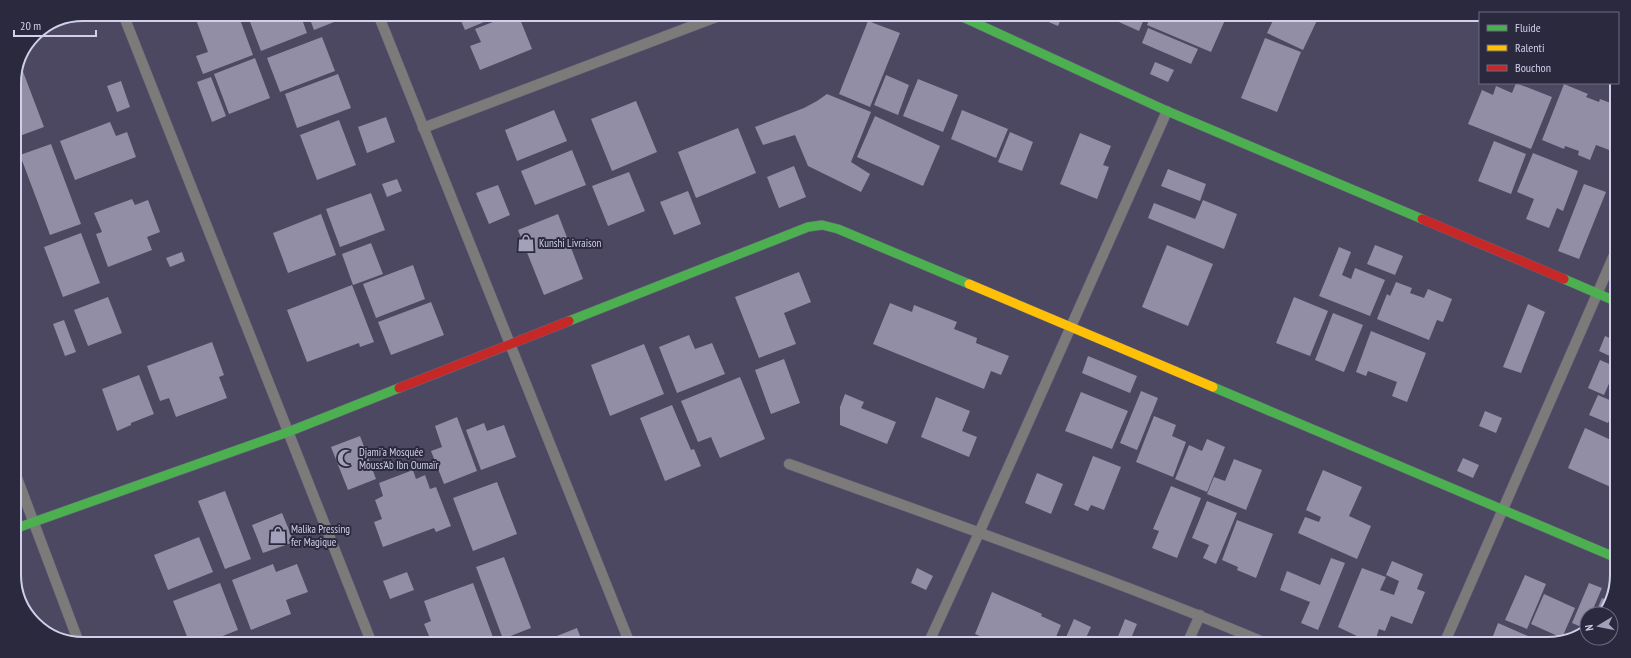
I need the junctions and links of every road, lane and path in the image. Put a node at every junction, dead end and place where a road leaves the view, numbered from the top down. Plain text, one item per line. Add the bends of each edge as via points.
1 (126, 21) edge
2 (381, 21) edge
3 (706, 21) edge
4 (971, 21) edge
5 (1167, 111) junction
6 (423, 128) junction
7 (1610, 264) edge
8 (1597, 294) junction
9 (1610, 299) edge
10 (1072, 327) junction
11 (510, 344) junction
12 (288, 432) junction
13 (789, 464) dead end
14 (21, 489) edge
15 (1503, 510) junction
16 (33, 521) junction
17 (21, 526) edge
18 (979, 533) junction
19 (1610, 555) edge
20 (1200, 615) junction
21 (77, 636) edge
22 (369, 637) edge
23 (627, 637) edge
24 (931, 637) edge
25 (1190, 637) edge
26 (1252, 637) edge
27 (1447, 637) edge

1 - 12 street
2 - 6 street
3 - 6 street
4 - 5 street
5 - 8 street
5 - 10 street
6 - 11 street
7 - 8 street
8 - 9 street
8 - 15 street
10 - 11 street via 838,229 822,225 808,227
10 - 15 street
10 - 18 street
11 - 12 street
11 - 23 street
12 - 16 street
12 - 22 street
13 - 18 street
14 - 16 street
15 - 19 street
15 - 27 street
16 - 17 street
16 - 21 street
18 - 20 street
18 - 24 street
20 - 25 street
20 - 26 street

